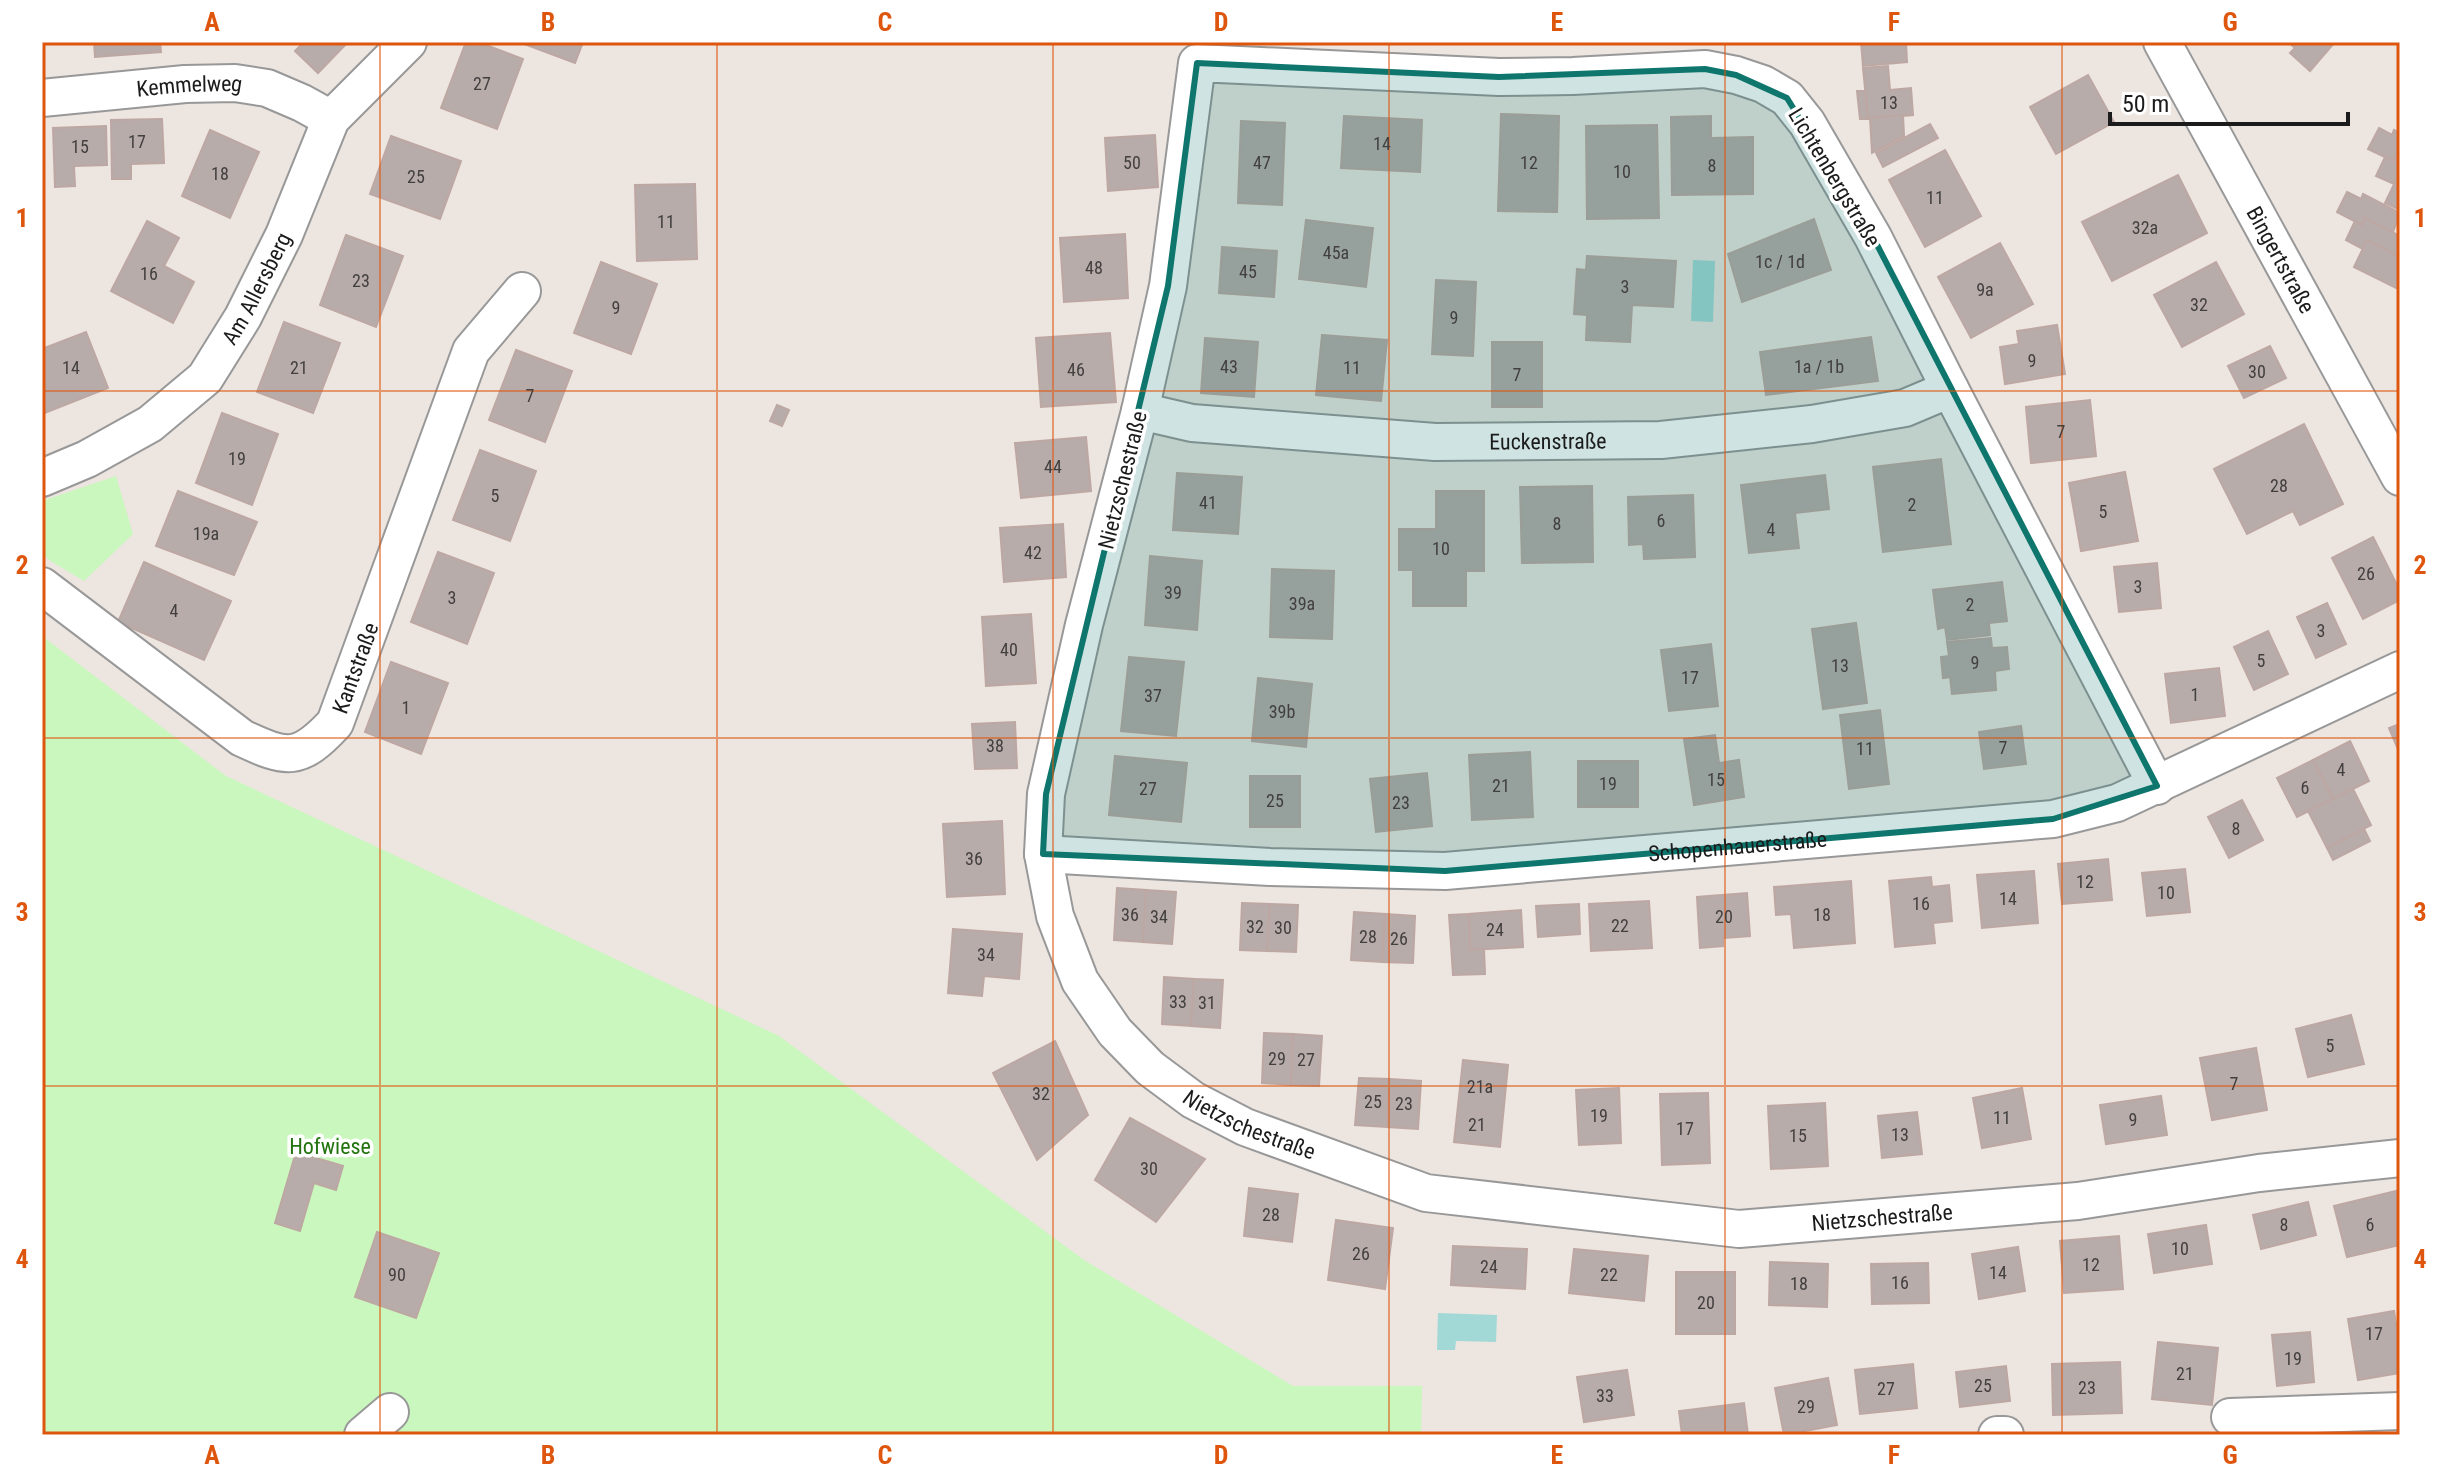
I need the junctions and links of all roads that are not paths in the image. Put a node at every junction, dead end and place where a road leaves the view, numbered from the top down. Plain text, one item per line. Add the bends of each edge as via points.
1 (408, 42) edge
2 (2162, 42) edge
3 (1197, 63) joint
4 (42, 98) edge
5 (331, 119) junction
6 (522, 291) dead end
7 (1950, 389) junction
8 (1140, 411) junction
9 (2400, 477) edge
10 (42, 478) edge
11 (42, 586) edge
12 (2400, 670) edge
13 (2157, 786) junction
14 (1043, 854) junction
15 (2400, 1158) edge
16 (2400, 1411) edge
17 (390, 1412) dead end
18 (2230, 1417) dead end
19 (363, 1435) edge
20 (1997, 1435) edge
21 (2005, 1435) edge

1 - 5 street, Am Allersberg
2 - 9 street, Bingertstraße
3 - 7 street, Lichtenbergstraße via 1499,77 1705,69 1763,84 1787,98 1807,123 1873,237
3 - 8 street, Nietzschestraße via 1168,286
4 - 5 street, Kemmelweg via 235,83 267,88
5 - 10 street, Am Allersberg via 277,248 205,378 150,424
6 - 11 street, Kantstraße via 471,351 335,723 314,746 275,753 242,738
7 - 8 street, Euckenstraße via 1905,408 1661,440 1435,442 1192,423
7 - 13 street, Lichtenbergstraße
8 - 14 street, Nietzschestraße via 1046,794
12 - 13 street, Schopenhauerstraße
13 - 14 street, Schopenhauerstraße via 2117,803 2053,819 1445,871
14 - 15 street, Nietzschestraße via 1055,916 1080,981 1115,1032 1150,1068 1193,1100 1245,1127 1426,1193 1739,1229 2078,1201
16 - 18 street
17 - 19 street
20 - 21 street

